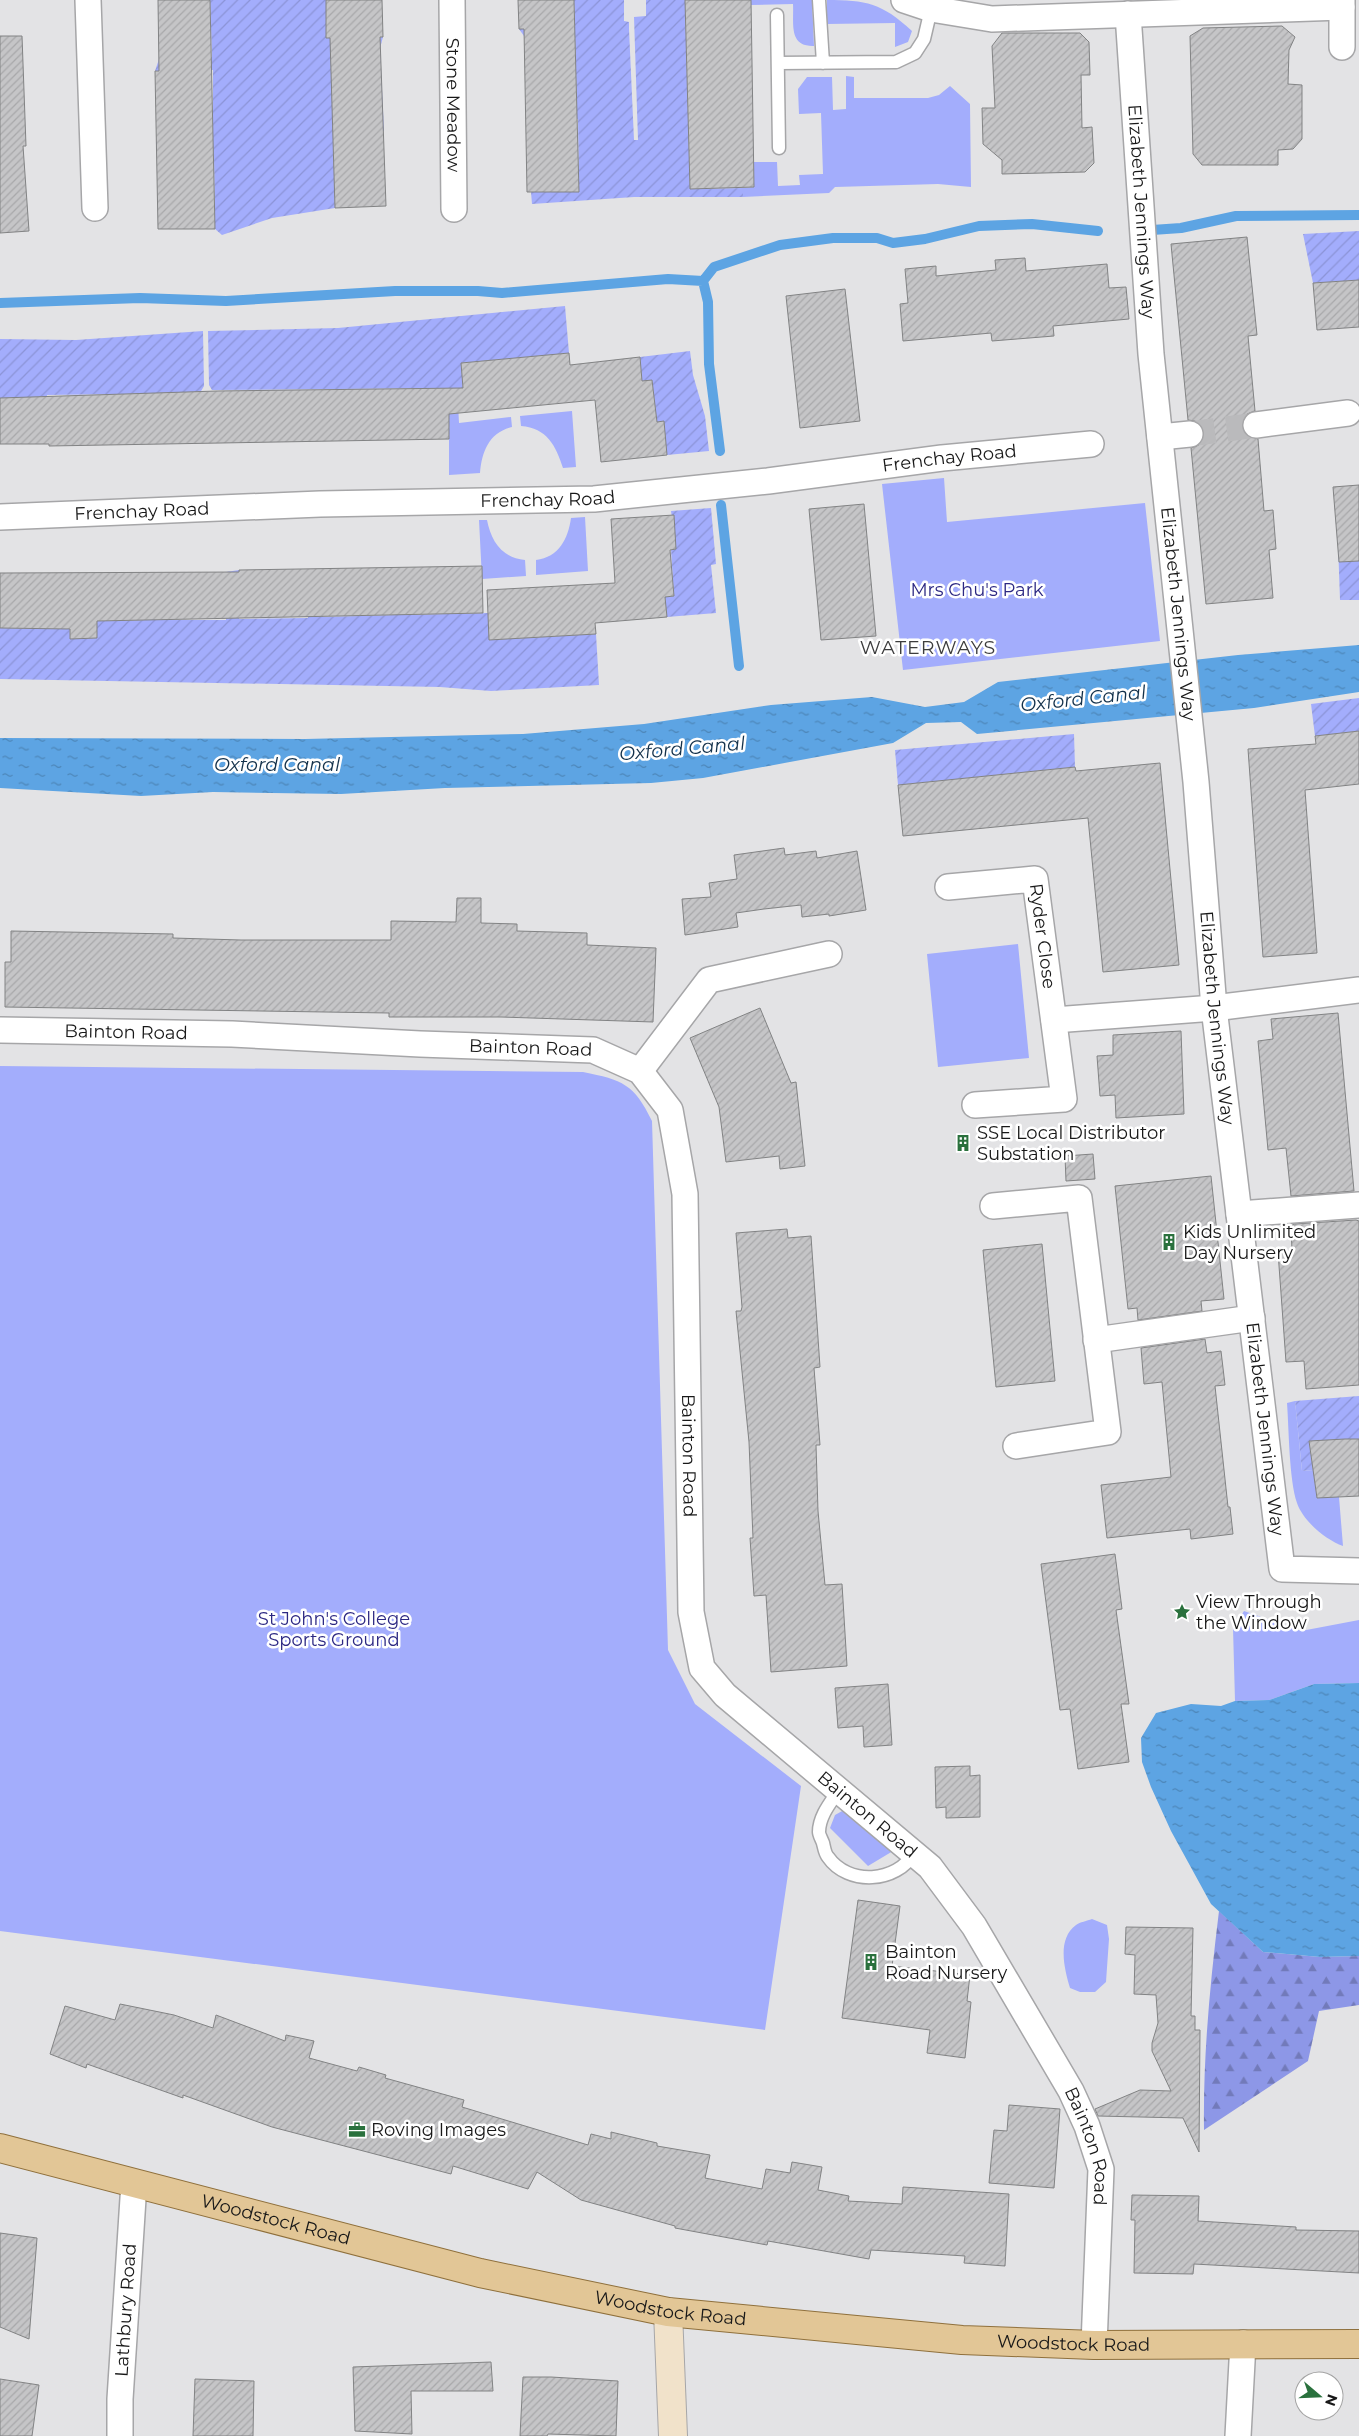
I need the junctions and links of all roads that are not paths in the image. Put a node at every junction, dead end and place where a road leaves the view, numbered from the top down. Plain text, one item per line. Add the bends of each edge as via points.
1 (88, 0) edge
2 (452, 0) edge
3 (819, 0) edge
4 (904, 0) edge
5 (1342, 4) edge
6 (931, 9) junction
7 (1128, 14) junction
8 (777, 15) dead end
9 (1342, 47) dead end
10 (778, 63) junction
11 (823, 63) junction
12 (779, 148) dead end
13 (95, 208) dead end
14 (454, 209) dead end
15 (1354, 412) edge
16 (1256, 425) tunnel mouth
17 (1190, 434) tunnel mouth
18 (1160, 437) junction
19 (1091, 444) dead end
20 (0, 517) edge
21 (948, 888) dead end
22 (829, 954) dead end
23 (1359, 990) edge
24 (1214, 1008) junction
25 (1054, 1020) junction
26 (0, 1030) edge
27 (640, 1071) junction
28 (975, 1105) dead end
29 (1359, 1205) edge
30 (993, 1206) dead end
31 (1239, 1214) junction
32 (1252, 1318) junction
33 (1096, 1340) junction
34 (1016, 1446) dead end
35 (1359, 1572) edge
36 (839, 1790) junction
37 (914, 1853) junction
38 (0, 2148) edge
39 (134, 2183) junction
40 (668, 2312) junction
41 (1243, 2343) junction
42 (1359, 2344) edge
43 (1094, 2345) junction
44 (120, 2436) edge
45 (673, 2436) edge
46 (1238, 2436) edge

1 - 13 street
2 - 14 street, Stone Meadow
3 - 11 lane
4 - 6 street
5 - 7 street
5 - 9 street
6 - 7 street via 992,19
6 - 11 lane via 924,39 915,53 896,62
7 - 18 street, Elizabeth Jennings Way via 1140,216
8 - 10 lane
10 - 11 lane
10 - 12 lane
15 - 16 street
17 - 18 street
18 - 24 street, Elizabeth Jennings Way via 1196,782
19 - 20 street, Frenchay Road via 594,499 320,504
21 - 25 street, Ryder Close via 1035,879
22 - 27 street via 709,980
23 - 24 street
24 - 25 street
24 - 31 street, Elizabeth Jennings Way
25 - 28 street, Ryder Close via 1064,1099
26 - 27 street, Bainton Road via 232,1034 593,1050
27 - 36 street, Bainton Road via 670,1110 685,1194 691,1612 702,1668 725,1695
29 - 31 street
30 - 33 street via 1080,1198
31 - 32 street, Elizabeth Jennings Way
32 - 33 street
32 - 35 street, Elizabeth Jennings Way via 1282,1569
33 - 34 street via 1108,1432
36 - 37 street, Bainton Road
36 - 37 lane via 827,1807 819,1832 827,1857 842,1871 863,1878 883,1875 900,1869
37 - 43 street, Bainton Road via 930,1867 974,1926 1071,2091 1087,2126 1101,2169
38 - 39 main road, Woodstock Road
39 - 40 main road, Woodstock Road via 480,2273
39 - 44 street, Lathbury Road
40 - 43 main road, Woodstock Road via 962,2340
40 - 45 main road
41 - 42 main road, Woodstock Road
41 - 43 main road, Woodstock Road
41 - 46 street

